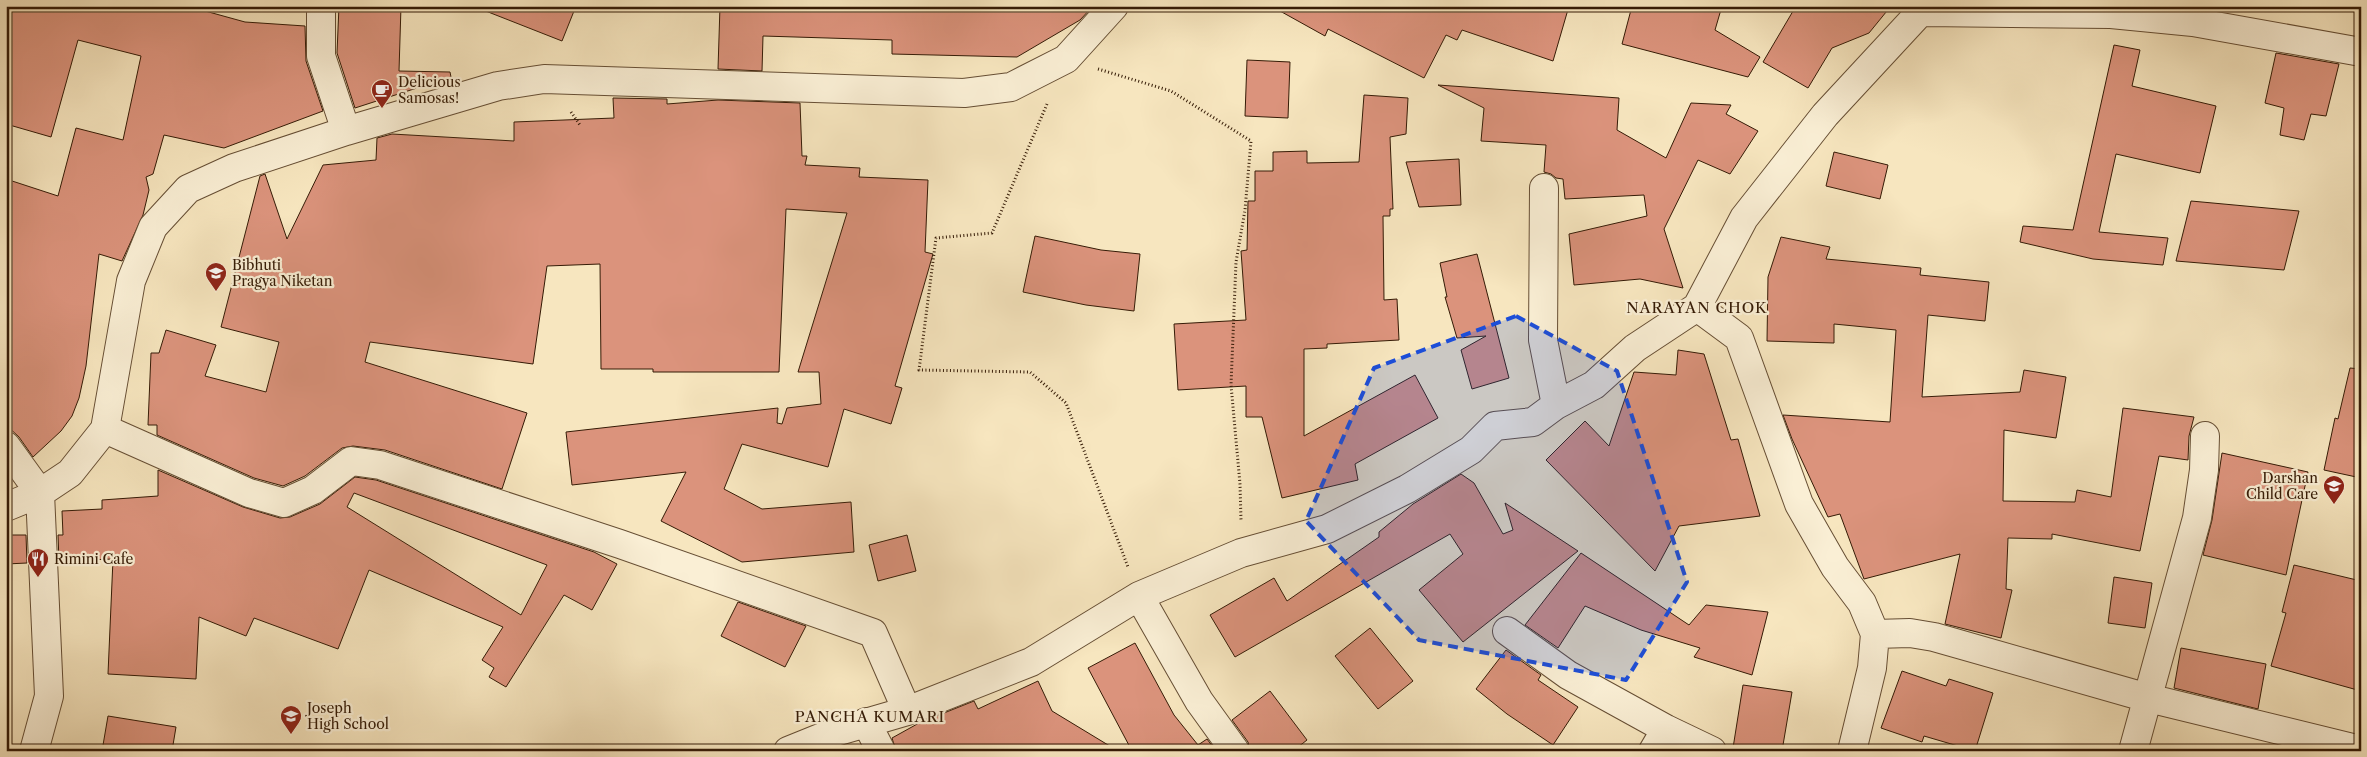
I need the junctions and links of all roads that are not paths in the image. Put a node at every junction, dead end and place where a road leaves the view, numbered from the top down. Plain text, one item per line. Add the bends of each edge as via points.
1 (321, 6) edge
2 (1114, 6) edge
3 (1925, 9) edge
4 (2361, 52) edge
5 (346, 131) junction
6 (1544, 188) dead end
7 (1697, 307) junction
8 (1556, 405) junction
9 (104, 429) junction
10 (2205, 436) dead end
11 (6, 446) edge
12 (40, 493) junction
13 (6, 507) edge
14 (1139, 596) junction
15 (1506, 631) dead end
16 (1875, 634) junction
17 (2148, 698) junction
18 (907, 712) junction
19 (866, 722) junction
20 (1659, 740) edge
21 (2361, 750) edge
22 (34, 751) edge
23 (788, 751) edge
24 (881, 751) edge
25 (1235, 751) edge
26 (1712, 751) edge
27 (1852, 751) edge
28 (2133, 751) edge

1 - 5 street via 321,56
2 - 5 street via 1066,60 1011,87 964,93 544,79 498,86
3 - 4 street via 2111,14 2193,22
3 - 7 street via 1825,115 1744,218
5 - 9 street via 234,168 188,189 152,227 132,281
6 - 8 street via 1543,340
7 - 8 street via 1635,348 1594,385
7 - 16 street via 1739,338 1799,504 1835,567 1862,603
8 - 14 street via 1533,422 1496,426 1463,455 1406,489 1327,529 1241,553
9 - 12 street via 70,473
9 - 18 street via 249,493 284,503 313,490 351,462 380,465 620,544 873,633
10 - 17 street via 2197,518
11 - 12 street
12 - 13 street
12 - 22 street via 49,696
14 - 18 street via 1031,662
14 - 25 street via 1199,701
15 - 20 street
16 - 17 street via 1910,633 1934,637
16 - 27 street via 1872,668
17 - 21 street
17 - 28 street
18 - 19 street
19 - 23 street
19 - 24 street
20 - 26 street

